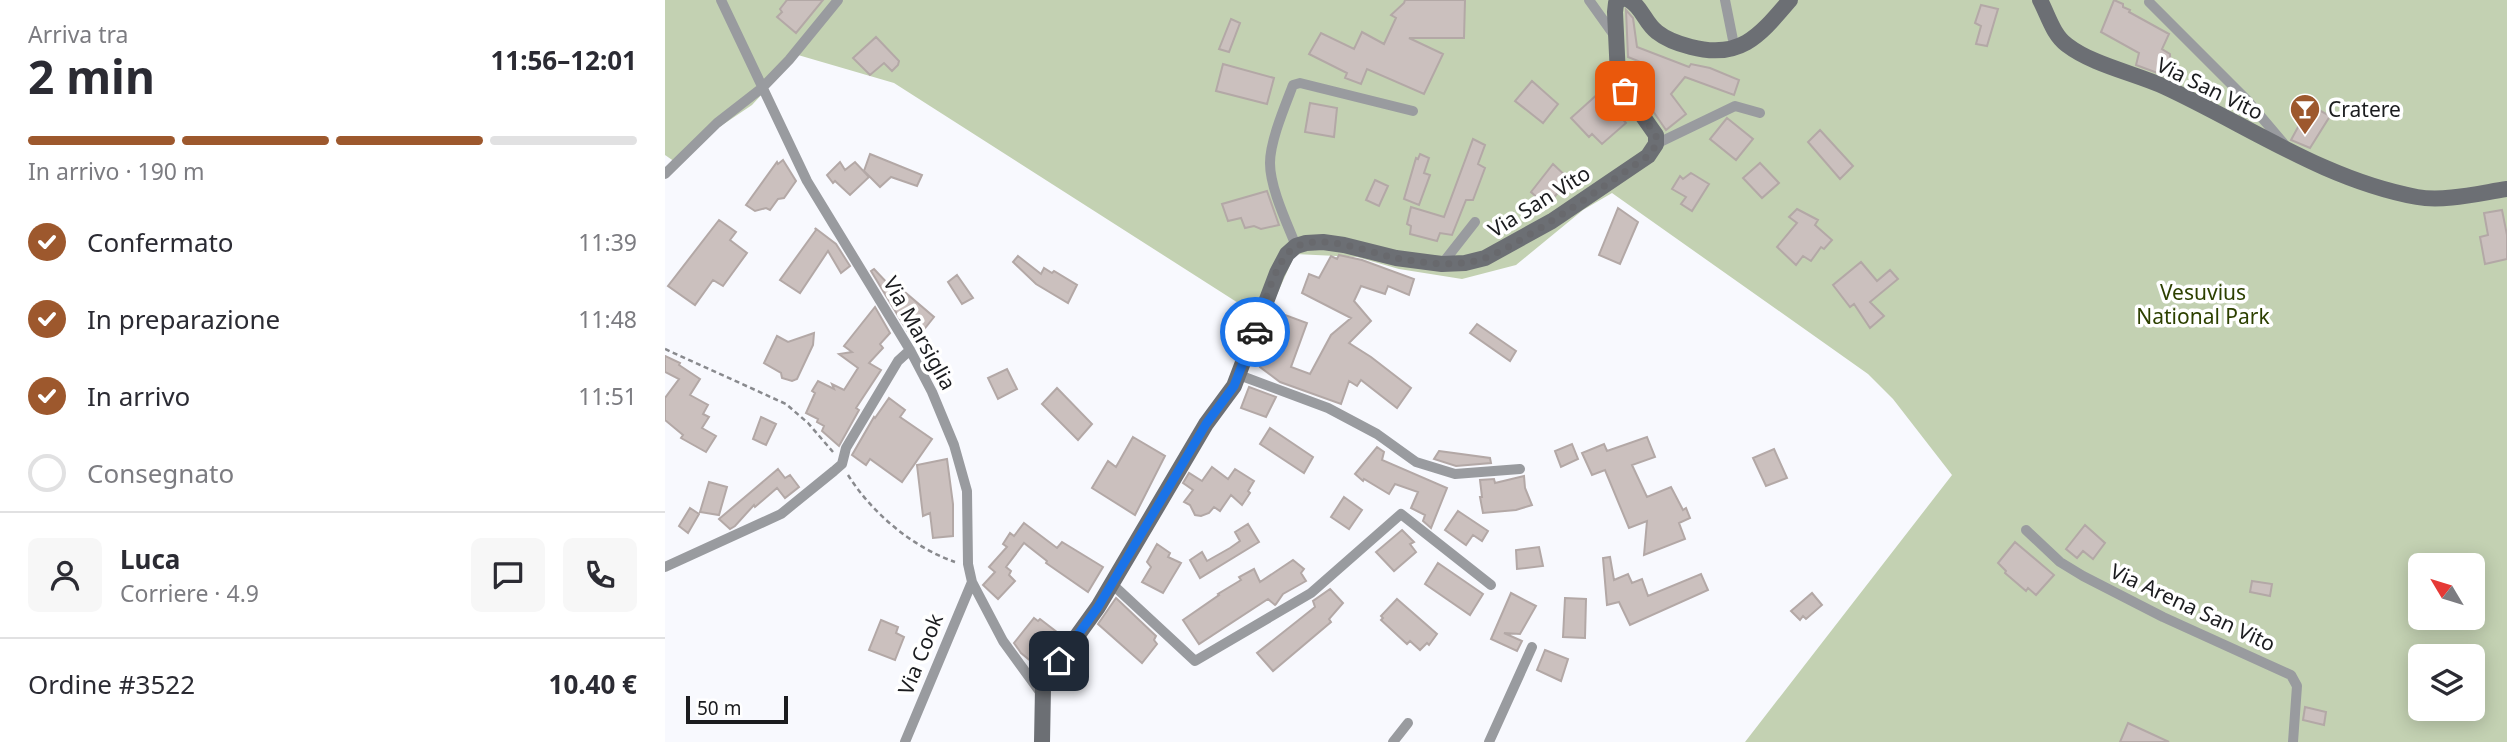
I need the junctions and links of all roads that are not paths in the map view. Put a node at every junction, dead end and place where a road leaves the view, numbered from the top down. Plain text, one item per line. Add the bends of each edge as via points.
1 (721, 0) edge
2 (838, 0) edge
3 (1588, 0) edge
4 (1620, 0) edge
5 (1629, 0) edge
6 (1725, 0) edge
7 (1790, 0) edge
8 (2041, 0) edge
9 (2149, 2) dead end
10 (1614, 35) junction
11 (1735, 50) junction
12 (762, 88) junction
13 (1413, 111) dead end
14 (1760, 113) dead end
15 (1657, 144) junction
16 (2292, 153) junction
17 (665, 174) edge
18 (2507, 189) edge
19 (1475, 222) dead end
20 (1296, 246) junction
21 (1442, 264) junction
22 (910, 350) junction
23 (1239, 375) junction
24 (1520, 469) dead end
25 (2026, 530) dead end
26 (665, 567) edge
27 (972, 582) junction
28 (1112, 584) junction
29 (1491, 585) dead end
30 (1532, 647) dead end
31 (1043, 696) junction
32 (1408, 723) dead end
33 (905, 742) edge
34 (1042, 742) edge
35 (1393, 742) edge
36 (1489, 742) edge
37 (2293, 742) edge

1 - 12 street, Via Marsiglia
2 - 12 street
3 - 10 street
4 - 10 street
5 - 11 street via 1663,37 1703,50
6 - 11 street
7 - 11 street
8 - 16 street, Via San Vito via 2055,32 2069,47 2165,87
9 - 16 street via 2246,99
10 - 15 street via 1618,76 1656,135
12 - 17 street via 717,123
12 - 22 street, Via Marsiglia via 807,181
13 - 20 street via 1293,85 1280,116 1270,163 1279,206
14 - 15 street via 1735,106
15 - 21 street, Via San Vito via 1648,156 1513,244 1485,258
16 - 18 street, Via San Vito via 2379,189 2421,198
19 - 21 street
20 - 21 street, Via San Vito via 1344,245
20 - 23 street via 1277,273
22 - 26 street via 898,361 846,448 842,464 781,514
22 - 27 street, Via Marsiglia via 946,422 962,471
23 - 24 street via 1328,408 1416,462 1455,474
23 - 28 street
25 - 37 street, Via Arena San Vito via 2060,562 2083,576 2291,675 2297,686
27 - 31 street, Via Marsiglia via 1003,642
27 - 33 street, Via Cook
28 - 29 street via 1195,661 1311,593 1401,514
28 - 31 street via 1049,675
30 - 36 street
31 - 34 street
32 - 35 street

